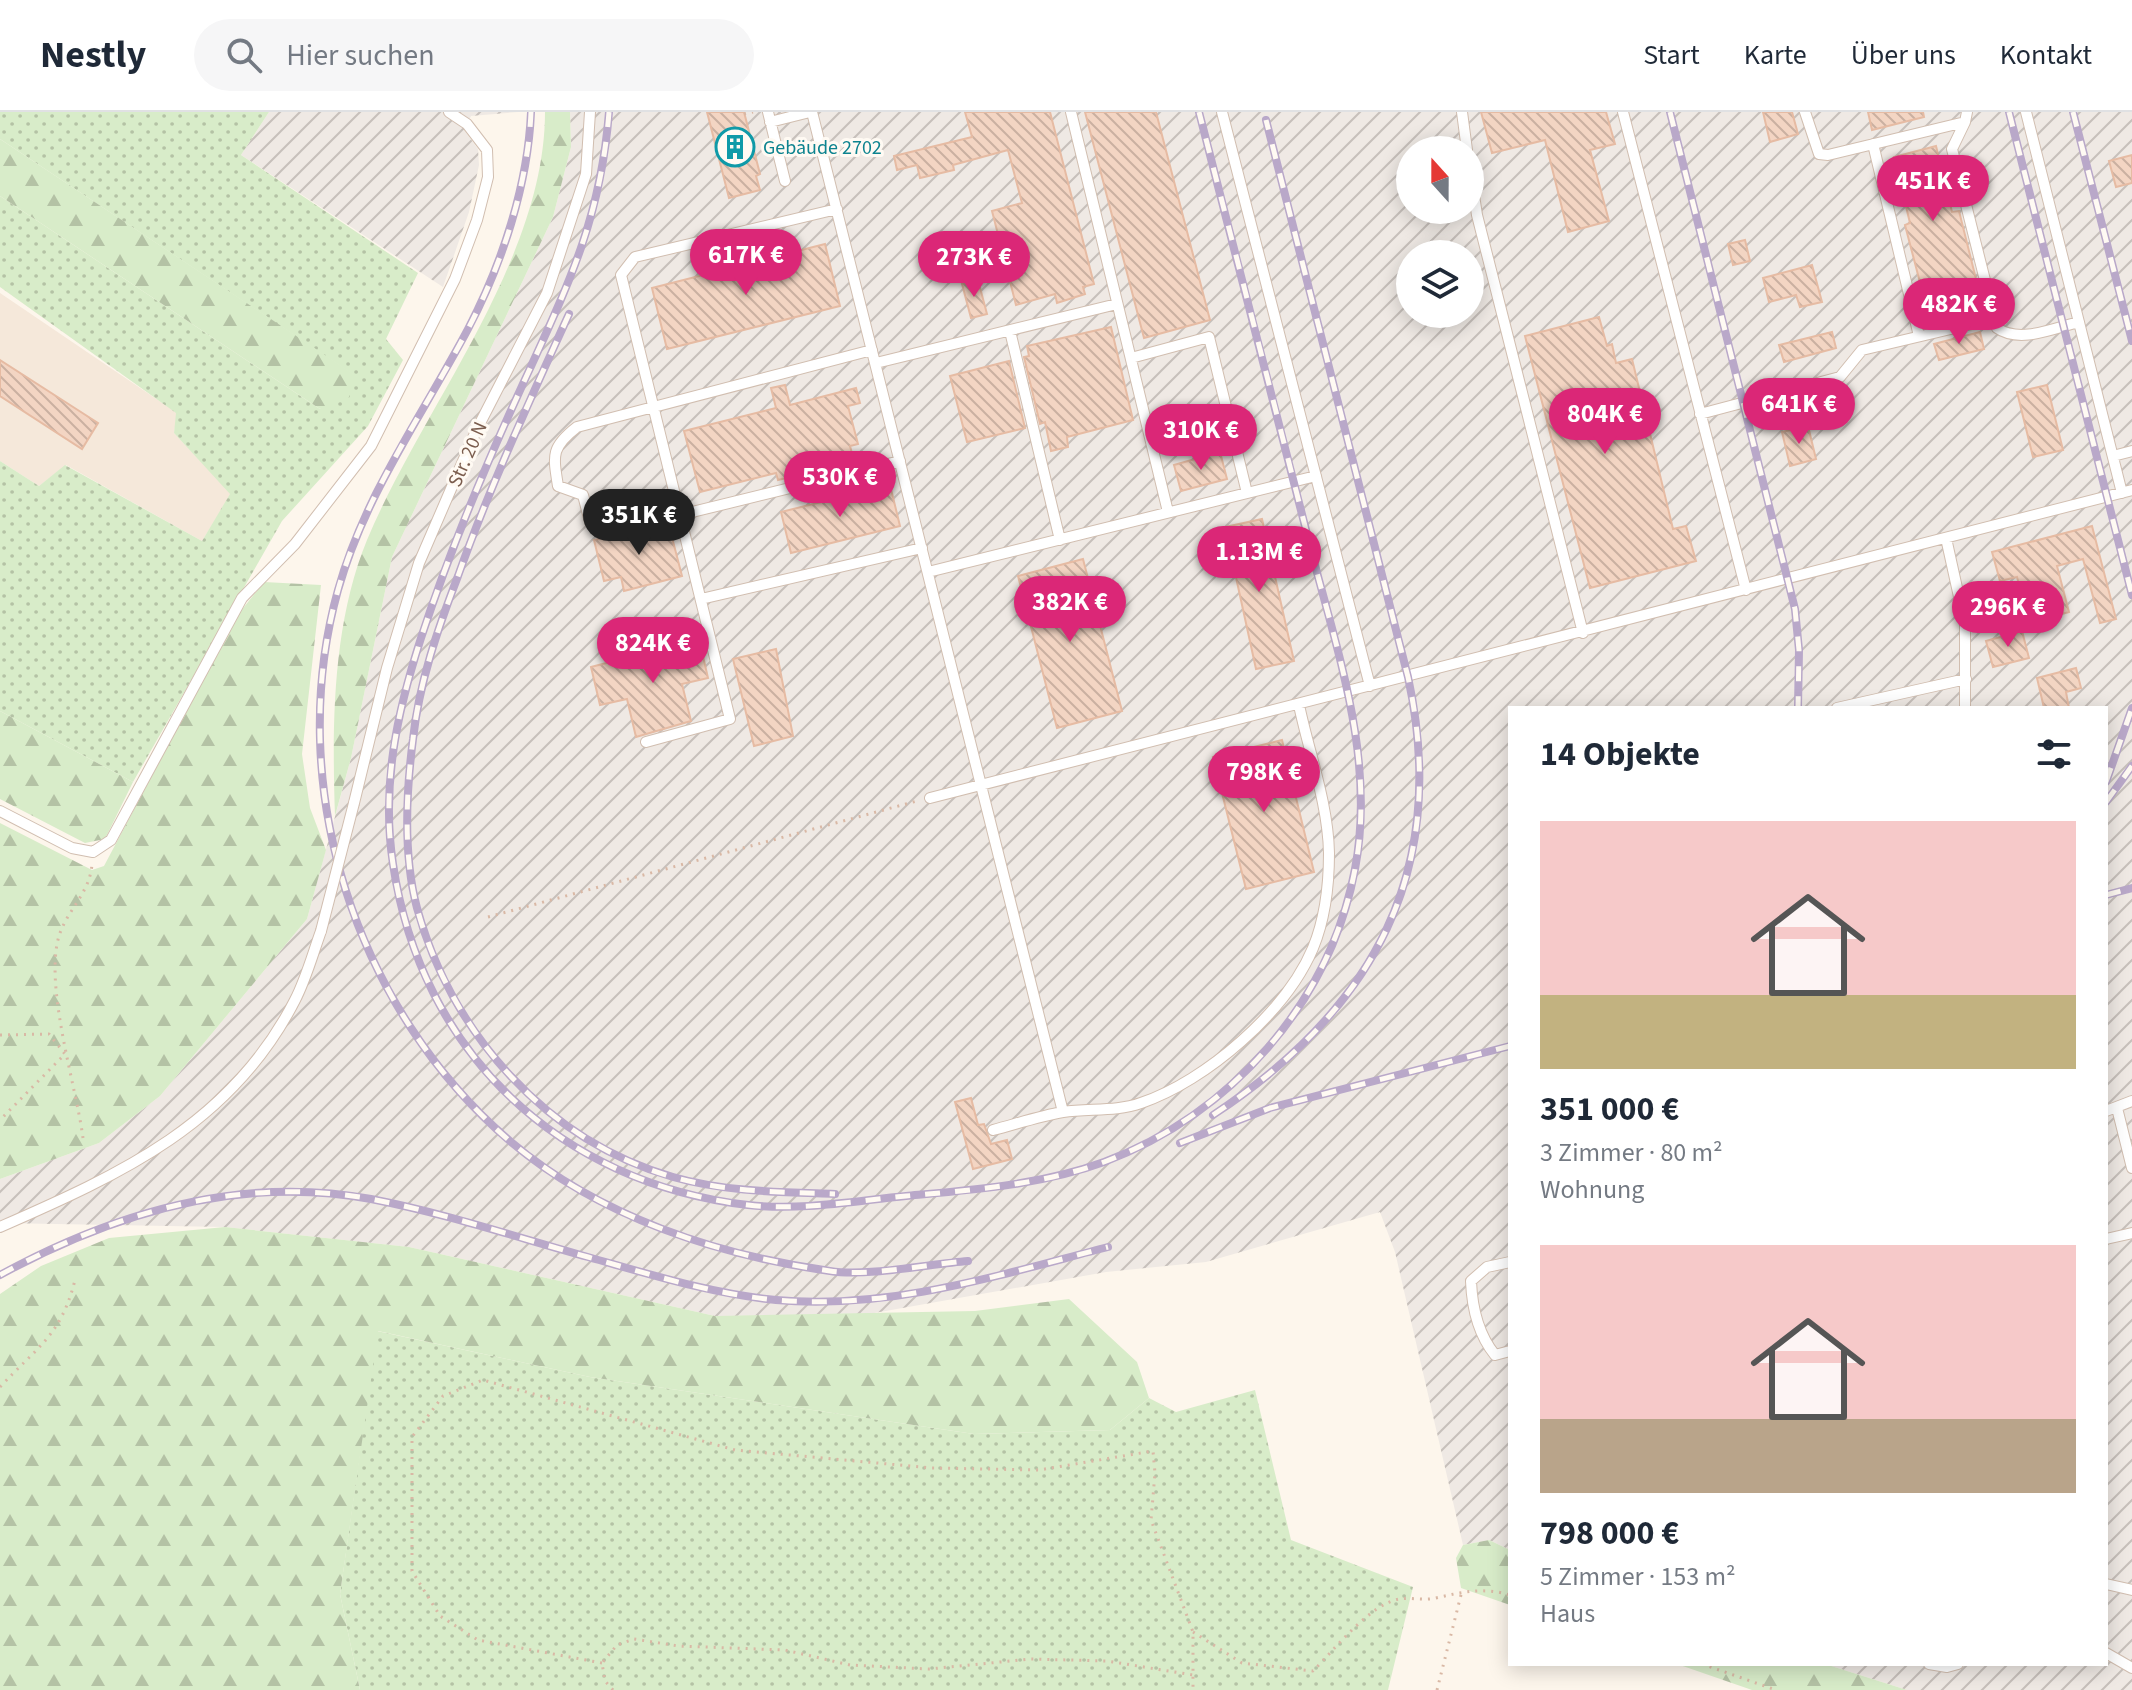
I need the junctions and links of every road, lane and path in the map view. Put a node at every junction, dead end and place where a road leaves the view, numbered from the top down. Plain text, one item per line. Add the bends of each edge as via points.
1 (449, 112) edge
2 (590, 112) edge
3 (753, 112) edge
4 (811, 112) edge
5 (1071, 112) edge
6 (1222, 112) edge
7 (1462, 112) edge
8 (1623, 112) edge
9 (1805, 112) edge
10 (2026, 112) edge
11 (744, 114) dead end
12 (769, 117) edge
13 (1966, 117) edge
14 (1465, 136) edge
15 (1873, 144) junction
16 (785, 181) dead end
17 (837, 209) junction
18 (1479, 224) edge
19 (1117, 304) junction
20 (1993, 319) junction
21 (2079, 322) junction
22 (1010, 331) junction
23 (1919, 336) junction
24 (872, 350) junction
25 (1131, 358) junction
26 (876, 363) junction
27 (653, 405) junction
28 (1700, 414) junction
29 (2132, 451) edge
30 (2113, 456) junction
31 (900, 461) junction
32 (1316, 476) junction
33 (2127, 492) edge
34 (1247, 493) junction
35 (677, 501) junction
36 (1168, 512) junction
37 (680, 515) junction
38 (1946, 538) junction
39 (1060, 540) junction
40 (922, 548) junction
41 (928, 572) junction
42 (1746, 590) junction
43 (701, 599) junction
44 (1583, 633) junction
45 (1966, 679) junction
46 (1370, 686) junction
47 (1299, 705) junction
48 (1846, 706) edge
49 (1965, 706) edge
50 (646, 742) dead end
51 (981, 785) junction
52 (930, 798) joint
53 (0, 811) edge
54 (93, 852) junction
55 (488, 917) dead end
56 (0, 1035) edge
57 (65, 1054) junction
58 (2132, 1101) edge
59 (2111, 1110) edge
60 (1063, 1112) junction
61 (0, 1120) edge
62 (993, 1130) dead end
63 (83, 1138) dead end
64 (2132, 1168) edge
65 (0, 1227) edge
66 (2132, 1233) edge
67 (2108, 1239) edge
68 (1508, 1262) edge
69 (75, 1280) dead end
70 (1508, 1352) edge
71 (0, 1387) edge
72 (2108, 1584) edge
73 (2132, 1590) edge
74 (1462, 1591) junction
75 (1508, 1594) edge
76 (1193, 1632) junction
77 (2108, 1654) edge
78 (602, 1663) junction
79 (1708, 1666) edge
80 (2132, 1668) edge
81 (1193, 1675) junction
82 (613, 1690) edge
83 (1193, 1690) edge
84 (1437, 1690) edge
85 (1776, 1690) edge

1 - 54 lane via 467,124 487,150 488,177 455,279 413,368 362,458 295,544 242,598 111,840
2 - 65 lane, Str. 20 N, bridge via 586,174 547,293 476,431 419,563 321,931 296,999 221,1100 175,1139 142,1161
3 - 11 path
4 - 12 lane
4 - 17 lane
5 - 19 lane
6 - 32 lane
7 - 14 lane
8 - 28 lane
9 - 15 lane via 1819,154
10 - 21 lane
12 - 16 lane
13 - 15 lane
13 - 20 lane via 1952,149
15 - 23 lane
17 - 24 lane
17 - 27 lane via 635,257 626,265 621,275
18 - 44 lane
19 - 22 lane
19 - 25 lane
20 - 21 lane via 2007,335 2018,336
20 - 23 lane
21 - 30 lane
22 - 26 lane
22 - 39 lane
23 - 28 lane via 1862,350 1840,377
24 - 26 lane
24 - 27 lane
25 - 34 lane via 1209,337
25 - 36 lane
26 - 31 lane
27 - 35 lane
27 - 35 lane via 577,427 559,441 553,456 558,486 583,495 590,522
28 - 42 lane
29 - 30 lane
30 - 33 lane
31 - 37 lane
31 - 40 lane
32 - 34 lane
32 - 46 lane
33 - 38 lane
34 - 36 lane
35 - 37 lane
36 - 39 lane
37 - 43 lane
38 - 42 lane
38 - 45 lane via 1965,624
39 - 41 lane
40 - 41 lane
40 - 43 lane
41 - 51 lane
42 - 44 lane
43 - 50 lane via 730,719
44 - 46 lane
45 - 48 lane
45 - 49 lane
46 - 47 lane
47 - 51 lane
47 - 60 lane via 1329,853 1324,907 1312,951 1258,1024 1194,1079 1138,1104
51 - 52 lane
51 - 60 lane
52 - 55 path
53 - 54 lane via 72,848
54 - 57 path via 85,891 59,936 56,970
56 - 57 path via 49,1034
57 - 61 path
57 - 63 path
58 - 59 lane
59 - 64 lane
60 - 62 lane
66 - 67 lane
68 - 70 lane via 1487,1267 1471,1281 1472,1303 1486,1344 1495,1355
69 - 71 path via 67,1313 47,1342
72 - 73 lane
74 - 75 path
74 - 76 path via 1431,1599 1398,1599 1378,1607 1313,1671 1242,1663
74 - 84 path
76 - 78 path via 1151,1520 1153,1451 1039,1470 932,1468 735,1450 483,1380 443,1396 412,1437 412,1571 440,1616 478,1640
76 - 81 path
77 - 80 lane
78 - 81 path via 617,1645 634,1639 785,1650 850,1665 929,1669 1031,1659 1107,1661
78 - 82 path via 605,1681
79 - 85 path
81 - 83 path

